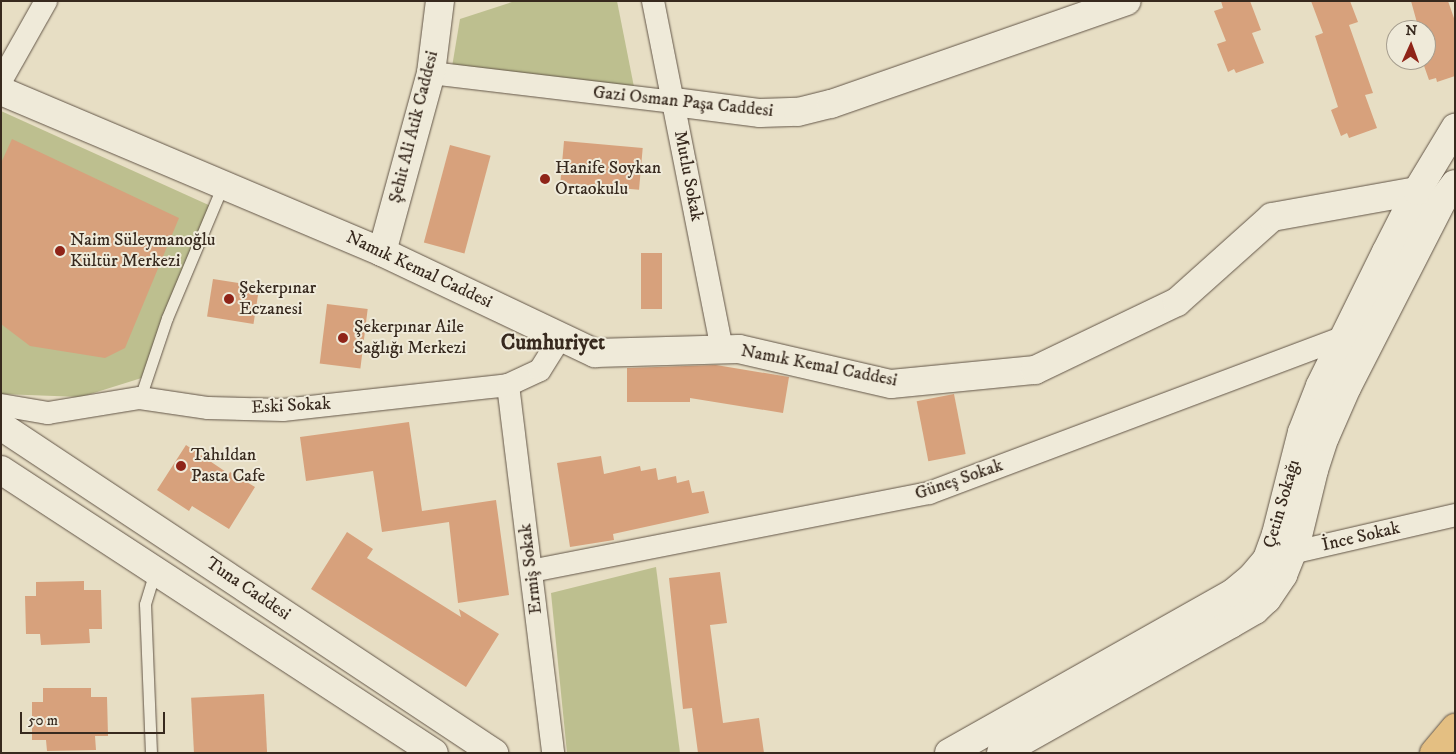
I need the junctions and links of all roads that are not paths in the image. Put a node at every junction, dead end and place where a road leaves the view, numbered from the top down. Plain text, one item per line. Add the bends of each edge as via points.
1 (46, 1) edge
2 (440, 1) edge
3 (653, 1) edge
4 (1127, 1) edge
5 (431, 73) junction
6 (1, 81) edge
7 (1, 91) edge
8 (674, 102) junction
9 (1455, 128) edge
10 (223, 185) junction
11 (1418, 191) junction
12 (1451, 199) edge
13 (382, 252) junction
14 (561, 337) junction
15 (1342, 338) junction
16 (722, 350) junction
17 (508, 385) junction
18 (140, 398) junction
19 (1, 405) edge
20 (1, 426) edge
21 (1, 470) edge
22 (1455, 515) edge
23 (1279, 556) junction
24 (155, 570) junction
25 (531, 571) junction
26 (1455, 728) edge
27 (151, 753) edge
28 (434, 753) edge
29 (494, 753) edge
30 (553, 753) edge
31 (949, 753) edge
32 (1001, 753) edge
33 (1434, 753) edge

1 - 6 street
2 - 5 street, Şehit Ali Atik Caddesi
3 - 8 street, Mutlu Sokak
4 - 8 street, Gazi Osman Paşa Caddesi via 831,104 798,112 760,112
5 - 8 street, Gazi Osman Paşa Caddesi
5 - 13 street, Şehit Ali Atik Caddesi
7 - 10 street, Namık Kemal Caddesi
8 - 16 street, Mutlu Sokak
9 - 11 street
10 - 13 street, Namık Kemal Caddesi
10 - 18 lane via 167,318
11 - 15 street, Çetin Sokağı
11 - 16 street, Namık Kemal Caddesi via 1272,217 1177,302 1035,370 891,384 739,349
12 - 23 street via 1346,387 1314,470 1297,540
13 - 14 street, Namık Kemal Caddesi
14 - 16 street, Namık Kemal Caddesi via 595,353
14 - 17 street, Eski Sokak via 540,370
15 - 23 street, Çetin Sokağı via 1302,432 1276,534
15 - 25 street, Güneş Sokak via 930,493
17 - 18 street, Eski Sokak via 283,410 208,408
17 - 25 street, Ermiş Sokak
18 - 19 street, Eski Sokak via 48,413
20 - 29 street, Tuna Caddesi
21 - 24 street, Tuna Caddesi
22 - 23 street, İnce Sokak
23 - 31 street, Çetin Sokağı via 1234,593
23 - 32 street via 1275,588 1255,610
24 - 27 lane via 146,604
24 - 28 street, Tuna Caddesi
25 - 30 street, Ermiş Sokak
26 - 33 highway

